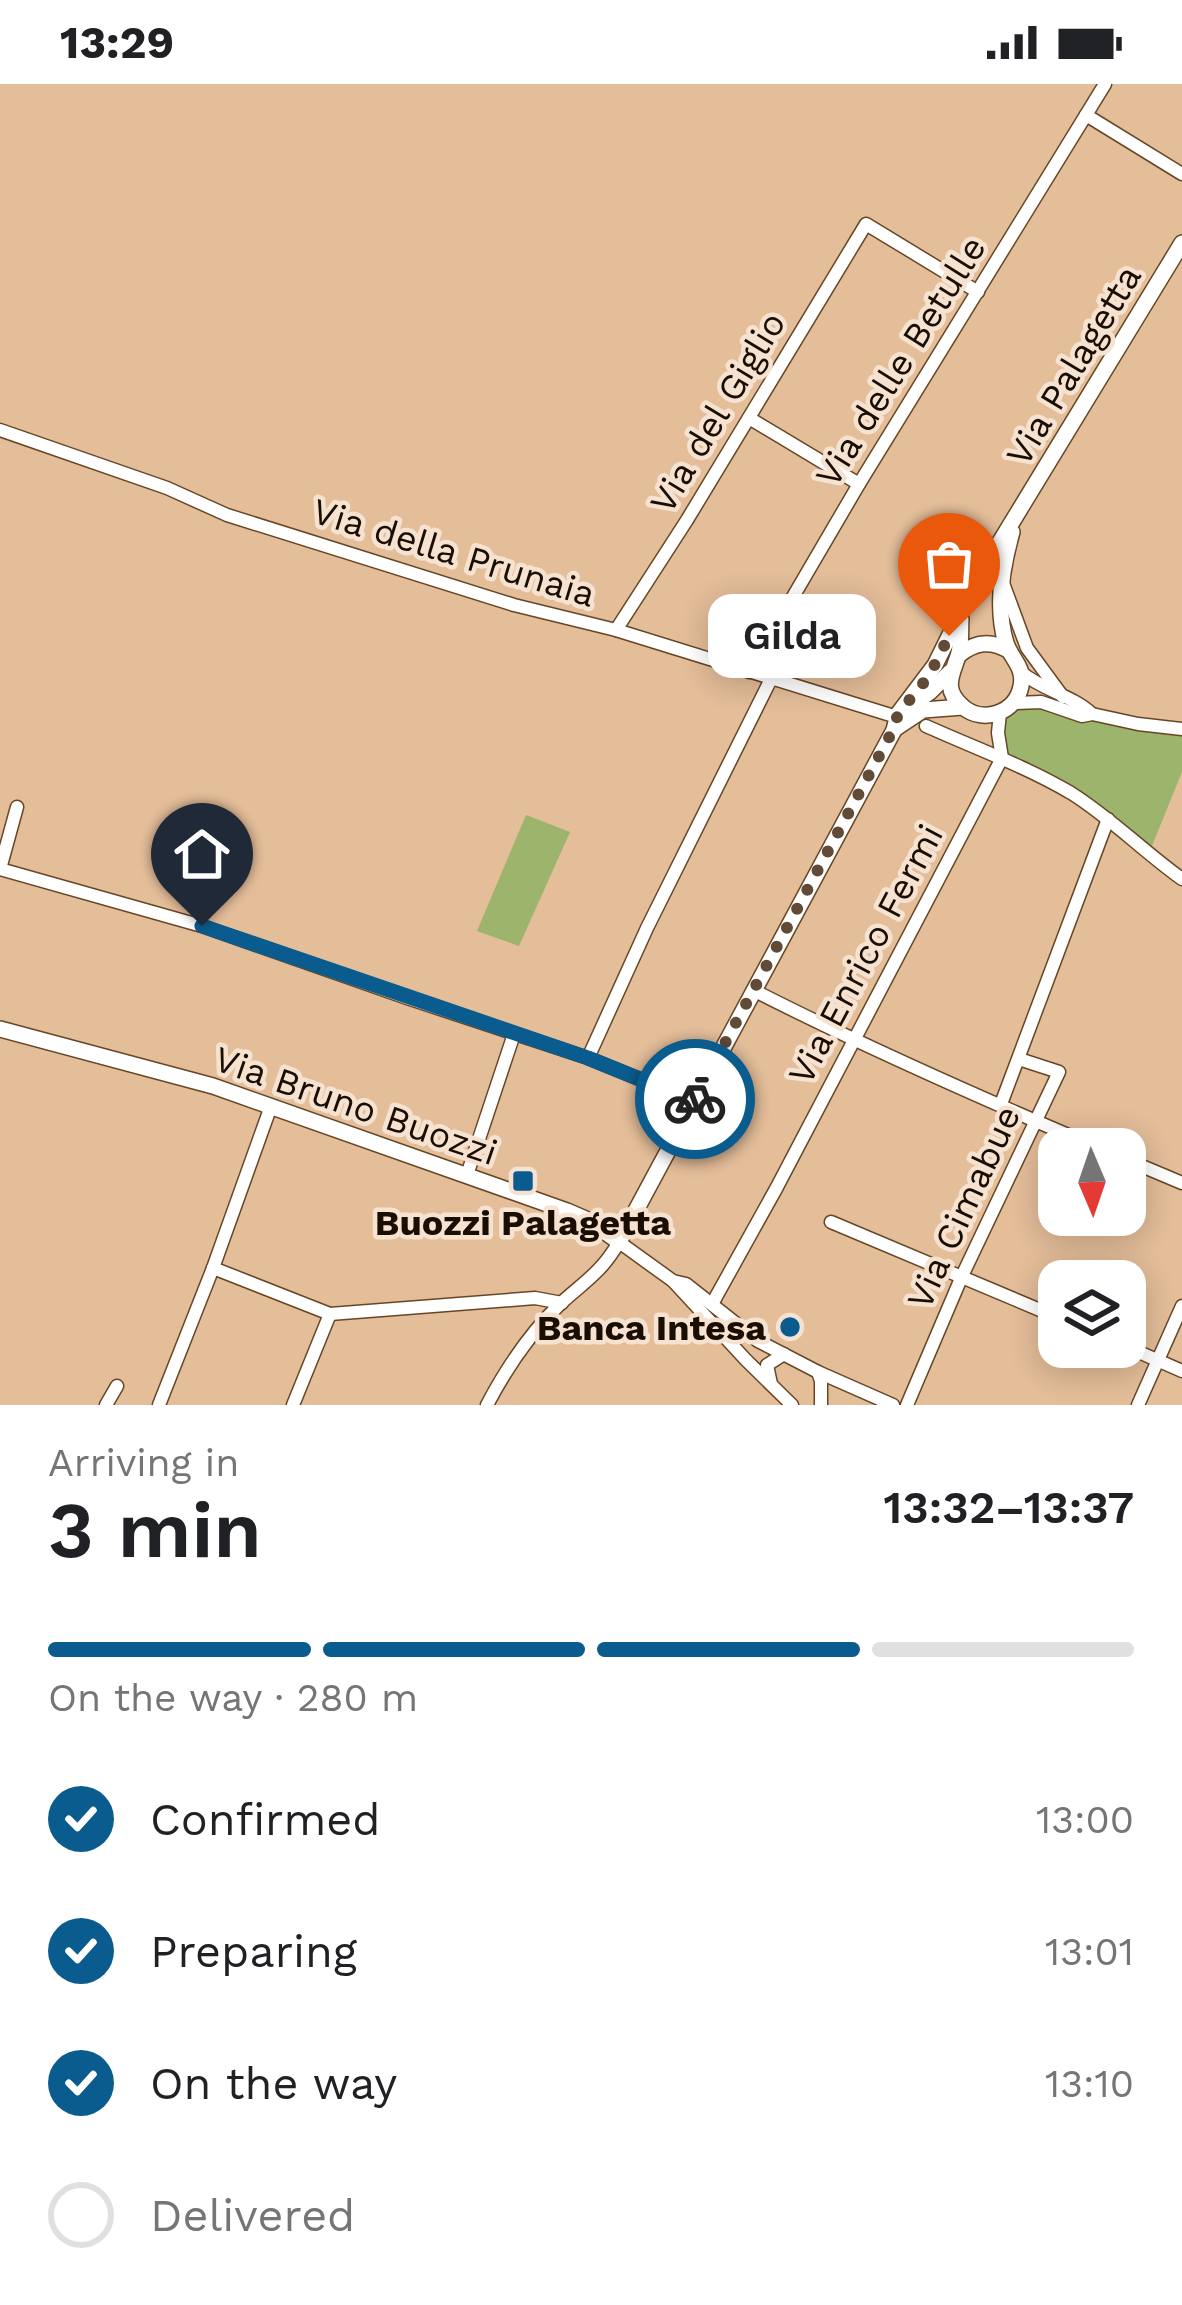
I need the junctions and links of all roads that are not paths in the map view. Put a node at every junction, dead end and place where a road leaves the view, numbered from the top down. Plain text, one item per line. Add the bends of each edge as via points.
1 (1105, 84) edge
2 (1086, 115) junction
3 (1182, 174) edge
4 (1182, 243) edge
5 (978, 292) junction
6 (749, 418) junction
7 (0, 430) edge
8 (860, 484) junction
9 (1016, 518) junction
10 (1002, 578) junction
11 (962, 609) junction
12 (616, 631) junction
13 (1008, 650) junction
14 (959, 655) junction
15 (749, 672) junction
16 (950, 672) junction
17 (1022, 673) junction
18 (771, 679) junction
19 (1063, 698) junction
20 (963, 707) junction
21 (1007, 708) junction
22 (1093, 714) junction
23 (897, 719) junction
24 (926, 726) dead end
25 (1182, 729) edge
26 (1002, 758) junction
27 (17, 807) dead end
28 (1108, 819) junction
29 (0, 869) edge
30 (1182, 879) edge
31 (753, 990) junction
32 (0, 1029) edge
33 (514, 1034) junction
34 (852, 1041) junction
35 (588, 1058) junction
36 (1019, 1059) junction
37 (694, 1101) junction
38 (1001, 1104) junction
39 (271, 1106) junction
40 (1036, 1121) junction
41 (1052, 1128) edge
42 (1146, 1168) edge
43 (467, 1175) junction
44 (1182, 1184) edge
45 (831, 1222) dead end
46 (620, 1242) junction
47 (213, 1268) junction
48 (962, 1276) junction
49 (673, 1281) junction
50 (562, 1303) junction
51 (712, 1304) junction
52 (1182, 1306) edge
53 (1038, 1309) edge
54 (330, 1314) junction
55 (784, 1354) junction
56 (1146, 1355) edge
57 (1158, 1360) junction
58 (1182, 1371) edge
59 (818, 1372) junction
60 (771, 1384) junction
61 (117, 1386) dead end
62 (821, 1399) edge
63 (106, 1405) edge
64 (159, 1405) edge
65 (293, 1405) edge
66 (487, 1405) edge
67 (793, 1405) edge
68 (804, 1405) edge
69 (893, 1405) edge
70 (907, 1405) edge
71 (1138, 1405) edge

1 - 2 street, Via delle Betulle
2 - 3 street
2 - 5 street, Via delle Betulle
4 - 9 street, Via Palagetta
5 - 6 street, Via del Giglio via 866,224
5 - 8 street, Via delle Betulle
6 - 8 street
6 - 12 street, Via del Giglio
7 - 12 street, Via della Prunaia via 227,514
8 - 15 street, Via delle Betulle
9 - 10 street, Via Palagetta
9 - 11 street, Via Palagetta
10 - 13 street, Via Palagetta
10 - 19 street via 1027,648
11 - 14 street, Via Palagetta
11 - 23 street, Via Palagetta
12 - 15 street, Via della Prunaia
13 - 14 street via 982,643
13 - 17 street, Via Palagetta
14 - 16 street, Via Palagetta
15 - 18 street, Via della Prunaia
16 - 20 street
16 - 23 street, Via Palagetta
17 - 19 street
17 - 21 street
18 - 23 street, Via della Prunaia
18 - 35 street
19 - 22 street
20 - 21 street via 978,714
20 - 23 street
21 - 22 street via 1041,702
21 - 26 street via 998,733
22 - 25 street
23 - 31 street, Via Palagetta
24 - 26 street
26 - 28 street
26 - 34 street, Via Enrico Fermi
27 - 29 street
28 - 30 street
28 - 36 street, Via Cimabue
29 - 33 street via 202,926
31 - 34 street
31 - 37 street, Via Palagetta
32 - 39 street, Via Bruno Buozzi
33 - 35 street
33 - 43 street
34 - 38 street
34 - 51 street, Via Enrico Fermi
35 - 37 street
36 - 38 street, Via Cimabue
36 - 40 street, Via Cimabue via 1059,1072
37 - 46 street, Via Palagetta
38 - 40 street
39 - 43 street, Via Bruno Buozzi
39 - 47 street
40 - 41 street
40 - 48 street, Via Cimabue
42 - 44 street
43 - 46 street, Via Bruno Buozzi via 590,1221
45 - 48 street
46 - 49 street, Via Bruno Buozzi
46 - 50 street
47 - 54 street
47 - 64 street
48 - 53 street
48 - 70 street, Via Cimabue
49 - 51 street, Via Bruno Buozzi
49 - 60 street, Via Bruno Buozzi
50 - 54 street via 535,1298
50 - 66 street via 519,1348
51 - 55 street, Via Bruno Buozzi
52 - 57 street
54 - 65 street
55 - 59 street, Via Bruno Buozzi
55 - 60 street via 767,1365
56 - 57 street
57 - 58 street
57 - 71 street
59 - 62 street
59 - 69 street, Via Bruno Buozzi
60 - 67 street, Via Bruno Buozzi
61 - 63 street
62 - 68 street

